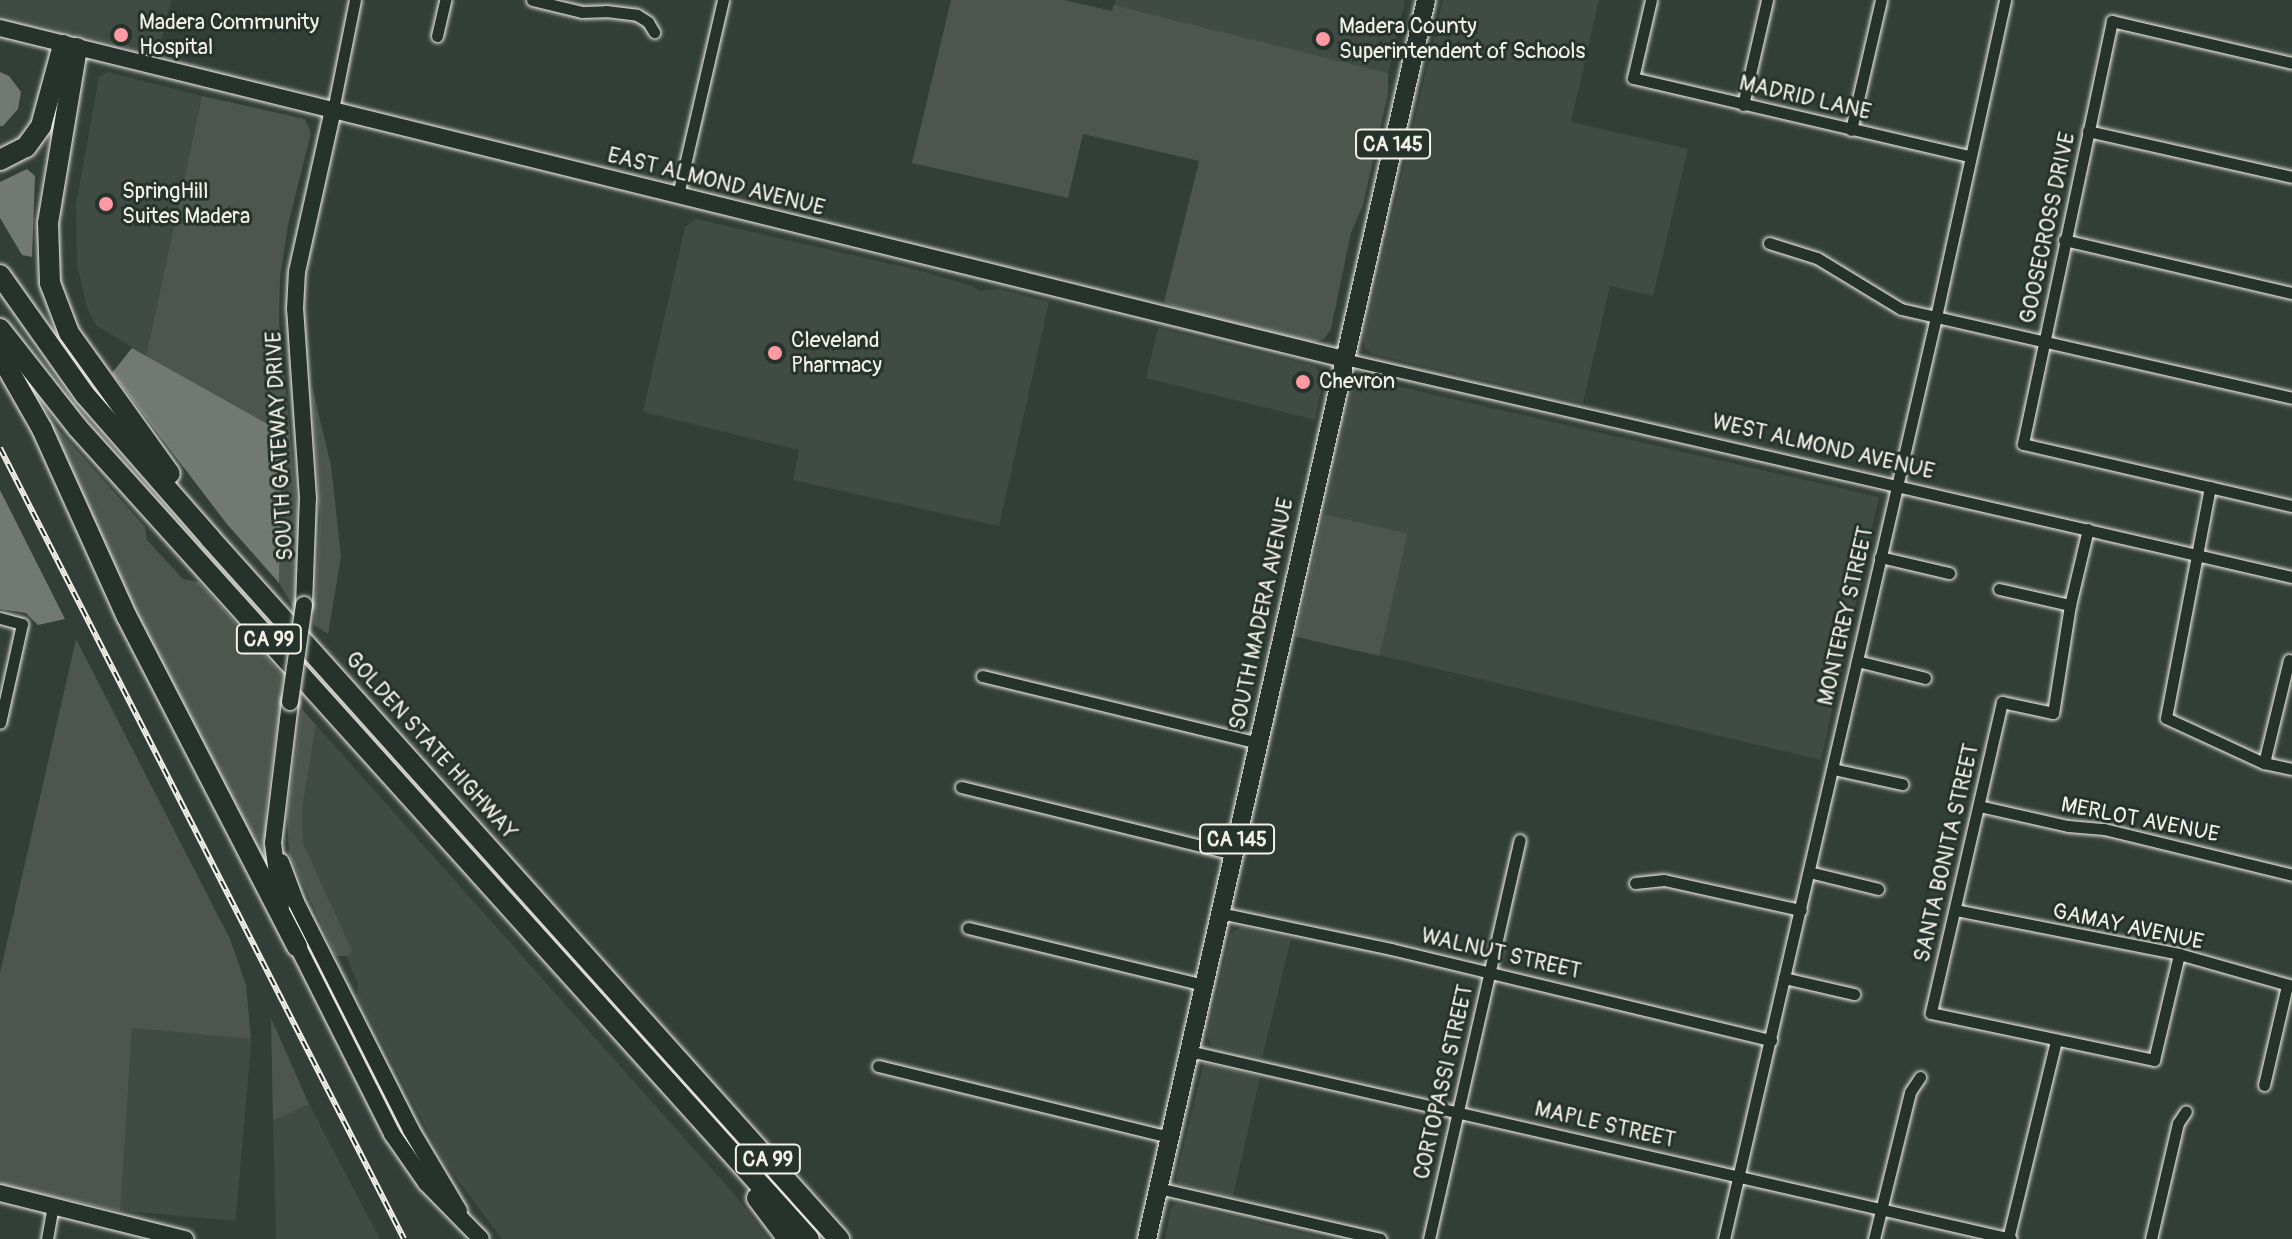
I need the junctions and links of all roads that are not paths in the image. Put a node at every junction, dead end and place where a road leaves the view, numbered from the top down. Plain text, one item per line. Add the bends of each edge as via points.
1 (355, 0) edge
2 (445, 0) edge
3 (532, 0) edge
4 (723, 0) edge
5 (1426, 0) edge
6 (1651, 0) edge
7 (1767, 0) edge
8 (1881, 0) edge
9 (2005, 0) edge
10 (0, 28) edge
11 (654, 32) dead end
12 (437, 36) dead end
13 (70, 46) junction
14 (2292, 63) edge
15 (1743, 105) junction
16 (333, 110) junction
17 (1851, 130) junction
18 (2088, 131) junction
19 (1968, 156) junction
20 (0, 160) edge
21 (2292, 177) edge
22 (678, 195) junction
23 (2064, 240) junction
24 (1769, 243) dead end
25 (0, 275) edge
26 (2292, 293) edge
27 (1936, 317) junction
28 (0, 329) edge
29 (2045, 340) junction
30 (0, 355) edge
31 (1344, 359) junction
32 (2292, 398) edge
33 (1896, 484) junction
34 (2210, 487) junction
35 (2292, 506) edge
36 (2088, 529) junction
37 (210, 538) junction
38 (2196, 554) junction
39 (1880, 557) junction
40 (1949, 573) dead end
41 (2292, 577) edge
42 (1999, 589) dead end
43 (2070, 605) junction
44 (0, 618) edge
45 (2289, 660) dead end
46 (1857, 661) junction
47 (982, 676) dead end
48 (1925, 678) dead end
49 (0, 723) edge
50 (1259, 743) junction
51 (2264, 763) junction
52 (1833, 769) junction
53 (2292, 769) edge
54 (1902, 784) dead end
55 (961, 787) dead end
56 (1979, 806) junction
57 (274, 829) junction
58 (1520, 840) dead end
59 (1233, 854) junction
60 (1809, 872) junction
61 (2292, 875) edge
62 (1635, 883) dead end
63 (1878, 889) dead end
64 (1801, 910) junction
65 (1955, 910) junction
66 (1220, 913) junction
67 (968, 928) dead end
68 (297, 947) junction
69 (2179, 954) junction
70 (1489, 972) junction
71 (1784, 978) junction
72 (336, 980) junction
73 (1204, 985) junction
74 (2290, 985) edge
75 (318, 989) junction
76 (1854, 994) dead end
77 (1771, 1040) junction
78 (2056, 1040) junction
79 (1189, 1051) junction
80 (878, 1066) dead end
81 (1920, 1077) dead end
82 (697, 1079) junction
83 (2264, 1085) dead end
84 (677, 1093) junction
85 (1458, 1110) junction
86 (2186, 1111) dead end
87 (1170, 1137) junction
88 (1740, 1178) junction
89 (1158, 1188) junction
90 (0, 1193) edge
91 (53, 1206) junction
92 (1882, 1210) junction
93 (463, 1220) junction
94 (144, 1233) edge
95 (47, 1239) edge
96 (185, 1239) edge
97 (481, 1239) edge
98 (788, 1239) edge
99 (809, 1239) edge
100 (839, 1239) edge
101 (855, 1239) edge
102 (1147, 1239) edge
103 (1380, 1239) edge
104 (1429, 1239) edge
105 (1724, 1239) edge
106 (1874, 1239) edge
107 (2009, 1239) edge
108 (2151, 1239) edge

1 - 16 street
2 - 12 street
3 - 11 street via 582,12 637,15
4 - 22 street
5 - 31 main road, SOUTH MADERA AVENUE / CA 145
6 - 15 street, MADRID LANE via 1633,78
7 - 15 street
8 - 17 street
9 - 19 street, MONTEREY STREET
10 - 13 main road, EAST ALMOND AVENUE
13 - 16 main road, EAST ALMOND AVENUE
13 - 20 highway via 41,126 26,147
13 - 37 highway via 48,223 50,283 69,333 195,507
14 - 18 street, GOOSECROSS DRIVE via 2112,21
15 - 17 street, MADRID LANE
16 - 22 main road, EAST ALMOND AVENUE
16 - 57 main road, SOUTH GATEWAY DRIVE, bridge via 297,272 308,498 304,605
17 - 19 street, MADRID LANE
18 - 21 street
18 - 23 street, GOOSECROSS DRIVE
19 - 27 street, MONTEREY STREET
22 - 31 main road, EAST ALMOND AVENUE
23 - 26 street
23 - 29 street, GOOSECROSS DRIVE
24 - 27 street via 1817,258 1886,303
25 - 37 highway, GOLDEN STATE HIGHWAY / CA 99 via 85,395
27 - 29 street
27 - 33 street, MONTEREY STREET
28 - 84 highway, CA 99 via 77,427
29 - 32 street
29 - 34 street, GOOSECROSS DRIVE via 2023,444
30 - 68 highway via 42,429 127,617
31 - 33 street, WEST ALMOND AVENUE
31 - 50 main road, SOUTH MADERA AVENUE / CA 145
33 - 36 street, WEST ALMOND AVENUE
33 - 39 street, MONTEREY STREET
34 - 35 street
34 - 38 street
36 - 38 street, WEST ALMOND AVENUE
36 - 43 street
37 - 82 highway, GOLDEN STATE HIGHWAY / CA 99
38 - 41 street, WEST ALMOND AVENUE
38 - 51 street via 2166,718
39 - 40 street
39 - 46 street, MONTEREY STREET
42 - 43 street
43 - 56 street, SANTA BONITA STREET via 2053,713 2002,702
44 - 49 street via 22,624
45 - 51 street
46 - 48 street
46 - 52 street, MONTEREY STREET
47 - 50 street
50 - 59 main road, SOUTH MADERA AVENUE / CA 145
51 - 53 street
52 - 54 street
52 - 60 street, MONTEREY STREET
55 - 59 street
56 - 61 street, MERLOT AVENUE via 2104,829
56 - 65 street, SANTA BONITA STREET
57 - 68 main road, SOUTH GATEWAY DRIVE via 278,895
57 - 72 main road, SOUTH GATEWAY DRIVE via 290,889
58 - 70 street, CORTOPASSI STREET
59 - 66 main road, SOUTH MADERA AVENUE / CA 145
60 - 63 street
60 - 64 street, MONTEREY STREET
62 - 64 street via 1664,880
64 - 71 street, MONTEREY STREET
65 - 69 street, GAMAY AVENUE
65 - 78 street, SANTA BONITA STREET via 1931,1013
66 - 70 street, WALNUT STREET
66 - 73 main road, SOUTH MADERA AVENUE / CA 145
67 - 73 street
68 - 75 main road, SOUTH GATEWAY DRIVE
69 - 74 street, GAMAY AVENUE
69 - 78 street via 2154,1060
70 - 77 street, WALNUT STREET
70 - 85 street, CORTOPASSI STREET
71 - 76 street
71 - 77 street, MONTEREY STREET
72 - 75 main road
72 - 93 main road, SOUTH GATEWAY DRIVE
73 - 79 main road, SOUTH MADERA AVENUE / CA 145
74 - 83 street
75 - 93 main road, SOUTH GATEWAY DRIVE via 408,1159
77 - 88 street, MONTEREY STREET
78 - 107 street
79 - 85 street, MAPLE STREET
79 - 87 main road, SOUTH MADERA AVENUE / CA 145
80 - 87 street
81 - 92 street via 1910,1092
82 - 100 highway, GOLDEN STATE HIGHWAY / CA 99
82 - 101 highway
84 - 98 highway
84 - 99 highway, CA 99
85 - 88 street, MAPLE STREET
85 - 104 street, CORTOPASSI STREET
86 - 108 street via 2178,1123
87 - 89 main road, SOUTH MADERA AVENUE / CA 145
88 - 92 street, MAPLE STREET
88 - 105 street, MONTEREY STREET
89 - 102 main road, SOUTH MADERA AVENUE / CA 145
89 - 103 street
90 - 91 main road
91 - 94 main road
91 - 95 street
92 - 106 street
92 - 107 street, MAPLE STREET
93 - 97 main road, SOUTH GATEWAY DRIVE
94 - 96 main road

